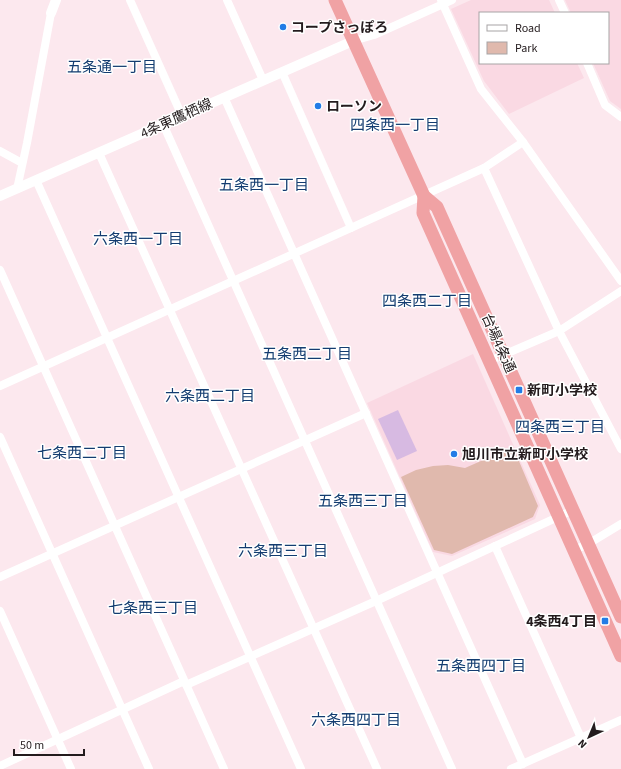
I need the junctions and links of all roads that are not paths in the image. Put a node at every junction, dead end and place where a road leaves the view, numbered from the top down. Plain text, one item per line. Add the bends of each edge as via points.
1 (52, 0) edge
2 (56, 0) edge
3 (130, 0) edge
4 (227, 0) edge
5 (334, 0) edge
6 (452, 0) edge
7 (559, 0) edge
8 (441, 2) edge
9 (565, 12) edge
10 (51, 13) junction
11 (353, 41) junction
12 (587, 64) edge
13 (282, 72) junction
14 (263, 80) junction
15 (224, 97) junction
16 (182, 116) junction
17 (621, 116) edge
18 (163, 124) junction
19 (523, 142) junction
20 (0, 151) edge
21 (99, 153) junction
22 (22, 163) junction
23 (484, 168) junction
24 (36, 180) junction
25 (16, 189) junction
26 (0, 196) edge
27 (424, 196) junction
28 (351, 228) junction
29 (295, 253) junction
30 (0, 270) edge
31 (234, 281) junction
32 (621, 281) edge
33 (621, 291) edge
34 (170, 310) junction
35 (559, 331) junction
36 (107, 338) junction
37 (504, 356) junction
38 (489, 361) junction
39 (43, 366) junction
40 (0, 386) edge
41 (366, 413) junction
42 (0, 437) edge
43 (305, 440) junction
44 (621, 449) edge
45 (242, 469) junction
46 (179, 497) junction
47 (573, 510) junction
48 (559, 517) junction
49 (621, 524) edge
50 (115, 526) junction
51 (588, 544) junction
52 (495, 546) junction
53 (574, 550) junction
54 (52, 554) junction
55 (438, 573) junction
56 (0, 577) edge
57 (376, 601) junction
58 (0, 611) edge
59 (621, 617) edge
60 (313, 628) junction
61 (250, 656) junction
62 (621, 656) edge
63 (185, 683) junction
64 (122, 710) junction
65 (621, 720) edge
66 (581, 738) junction
67 (58, 739) junction
68 (524, 764) junction
69 (0, 766) edge
70 (71, 769) edge
71 (149, 769) edge
72 (224, 769) edge
73 (301, 769) edge
74 (377, 769) edge
75 (452, 769) edge
76 (511, 769) edge

1 - 10 street
2 - 10 street
3 - 16 street
4 - 14 street
5 - 11 highway, 台場4条通
6 - 8 street
7 - 9 street
8 - 11 street via 374,35
8 - 19 street via 481,89
10 - 22 street
11 - 13 street, 4条東鷹栖線
11 - 27 highway, 台場4条通
12 - 17 street via 605,105
13 - 14 street, 4条東鷹栖線
13 - 28 street
14 - 15 street, 4条東鷹栖線
15 - 16 street, 4条東鷹栖線
15 - 29 street
16 - 18 street, 4条東鷹栖線
18 - 21 street, 4条東鷹栖線
18 - 31 street
19 - 23 street
19 - 32 street
20 - 22 street
21 - 24 street, 4条東鷹栖線
21 - 34 street
22 - 25 street
23 - 27 street
23 - 35 street
24 - 25 street, 4条東鷹栖線
24 - 36 street
25 - 26 street, 4条東鷹栖線
27 - 28 street
27 - 37 highway, 台場4条通 via 437,207
27 - 38 highway, 台場4条通 via 423,213
28 - 29 street
29 - 31 street
29 - 41 street
30 - 39 street
31 - 34 street
31 - 43 street
33 - 35 street
34 - 36 street
34 - 45 street
35 - 37 street
35 - 44 street
36 - 39 street
36 - 46 street
37 - 38 street
37 - 47 highway, 台場4条通
38 - 48 highway, 台場4条通
39 - 40 street
39 - 50 street
41 - 43 street
41 - 55 street
42 - 54 street
43 - 45 street
43 - 57 street
45 - 46 street
45 - 60 street
46 - 50 street
46 - 61 street
47 - 48 street
47 - 51 highway, 台場4条通
48 - 52 street
48 - 53 highway, 台場4条通
49 - 51 street
50 - 54 street
50 - 63 street
51 - 53 street
51 - 59 highway, 台場4条通
52 - 55 street
52 - 66 street
53 - 62 highway, 台場4条通
54 - 56 street
54 - 64 street
55 - 57 street
55 - 68 street
57 - 60 street
57 - 75 street
58 - 67 street
60 - 61 street
60 - 74 street
61 - 63 street
61 - 73 street
63 - 64 street
63 - 72 street
64 - 67 street
64 - 71 street
65 - 66 street
66 - 68 street
67 - 69 street
67 - 70 street
68 - 76 street

